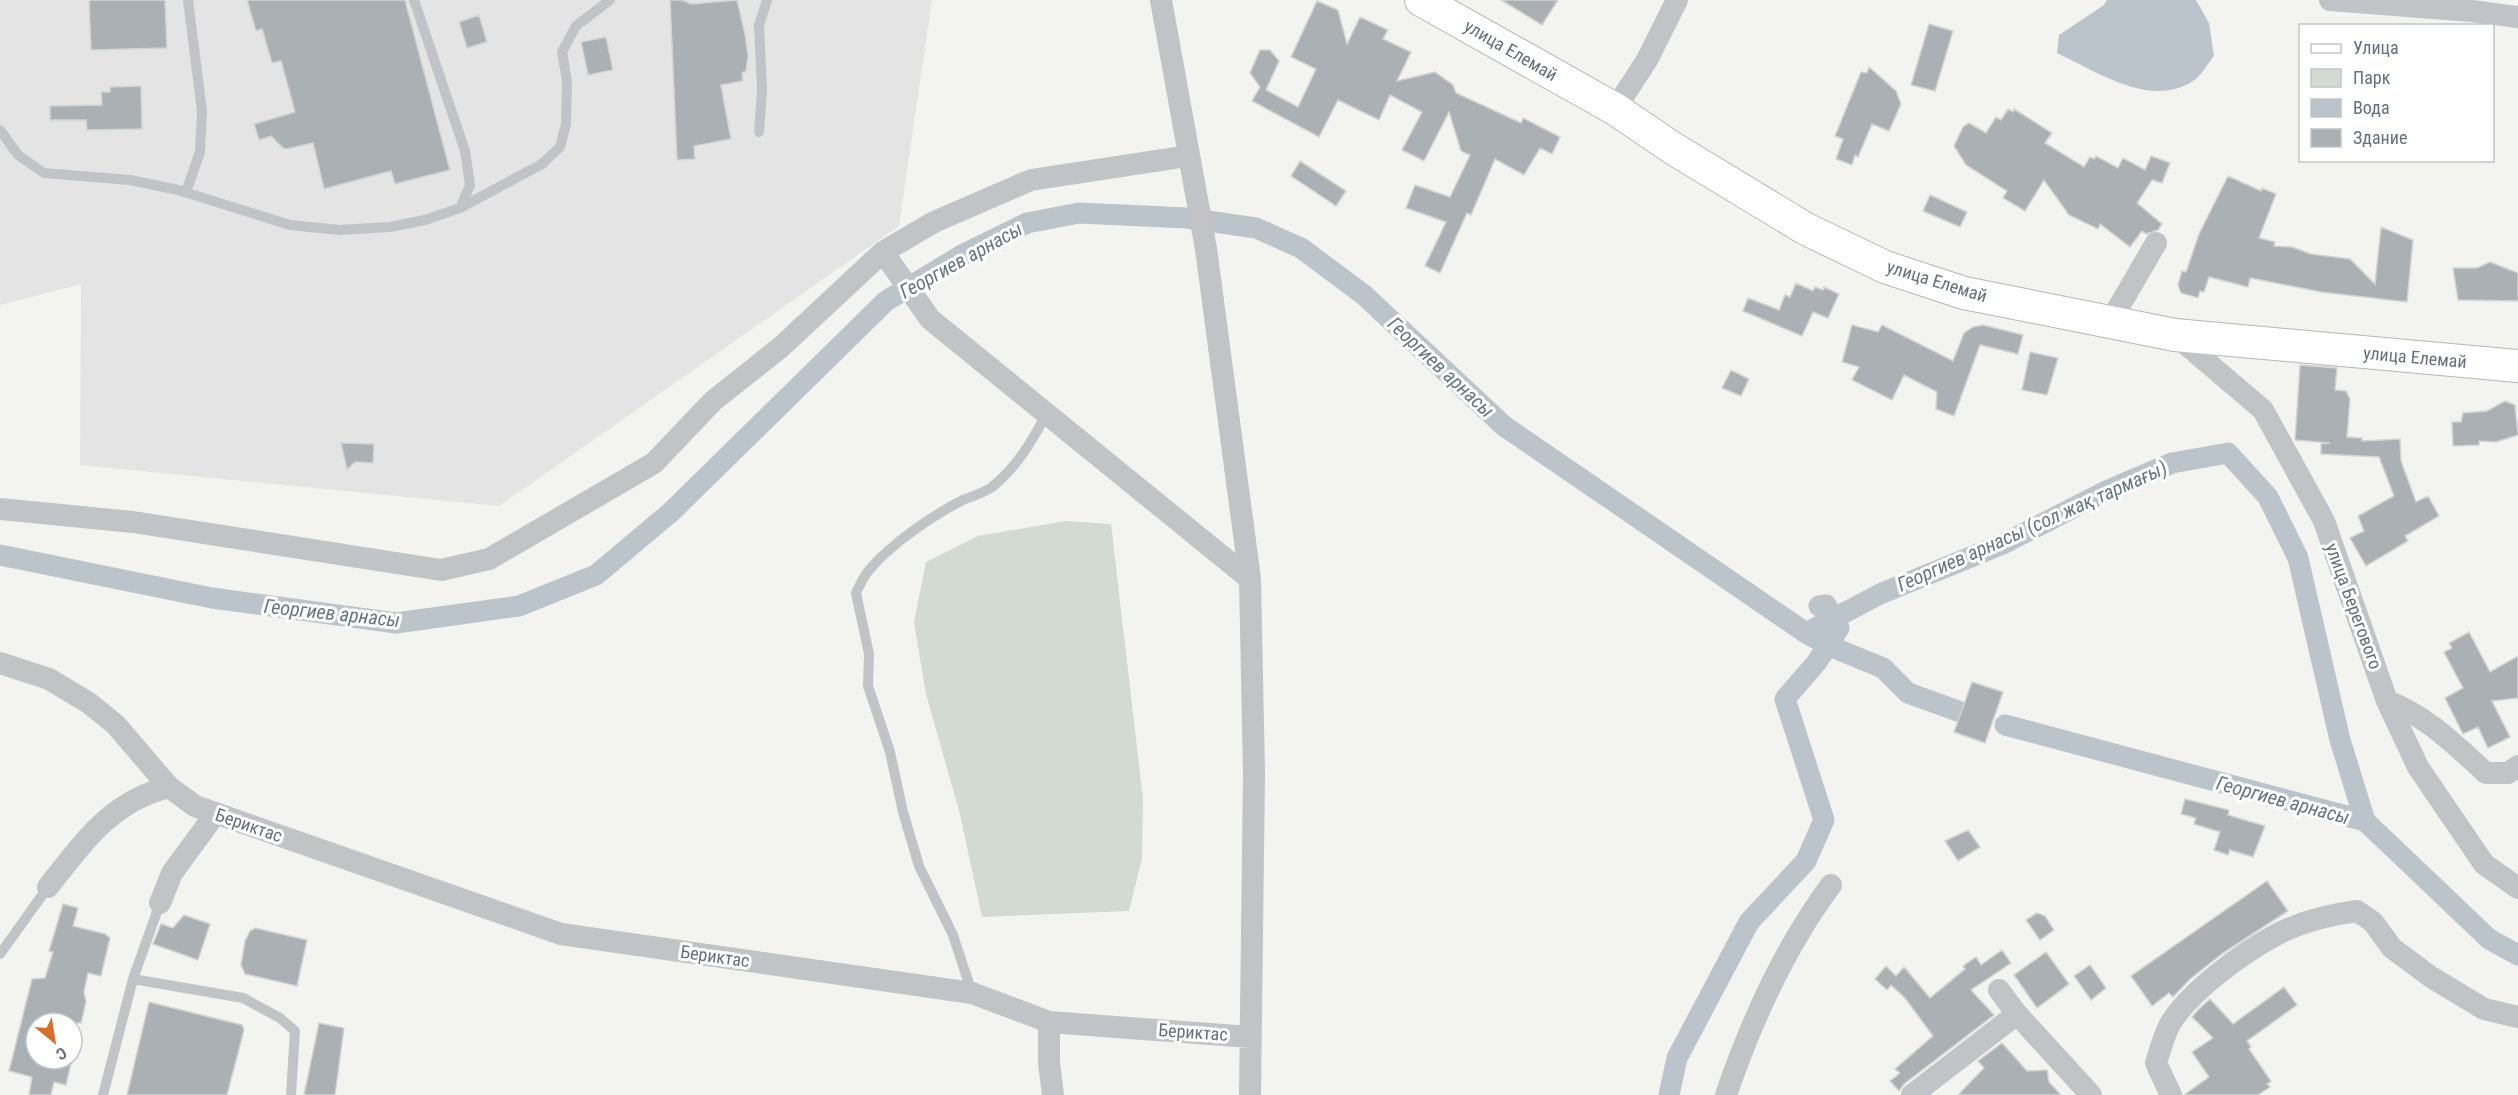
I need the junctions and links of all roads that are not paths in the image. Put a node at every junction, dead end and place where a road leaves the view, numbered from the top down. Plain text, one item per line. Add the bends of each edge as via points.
1 (188, 0) edge
2 (414, 0) edge
3 (610, 0) edge
4 (767, 0) edge
5 (1161, 0) edge
6 (1421, 0) edge
7 (1677, 0) edge
8 (2330, 0) edge
9 (2518, 17) edge
10 (1615, 109) junction
11 (0, 130) edge
12 (759, 132) dead end
13 (1188, 156) junction
14 (186, 192) junction
15 (460, 208) junction
16 (2156, 243) dead end
17 (885, 255) junction
18 (2110, 322) junction
19 (2175, 335) junction
20 (2518, 366) edge
21 (1047, 413) junction
22 (0, 509) edge
23 (1250, 579) junction
24 (0, 663) edge
25 (2387, 700) junction
26 (2518, 766) edge
27 (169, 787) junction
28 (216, 813) junction
29 (1831, 885) dead end
30 (48, 887) joint
31 (2518, 888) edge
32 (160, 903) joint
33 (0, 954) edge
34 (133, 979) junction
35 (1999, 990) dead end
36 (972, 993) junction
37 (2017, 1014) junction
38 (2518, 1017) edge
39 (1049, 1022) junction
40 (1250, 1036) junction
41 (102, 1095) edge
42 (291, 1095) edge
43 (1053, 1095) edge
44 (1250, 1095) edge
45 (1726, 1095) edge
46 (1912, 1095) edge
47 (2091, 1095) edge
48 (2171, 1095) edge

1 - 14 lane via 202,111 200,152
2 - 15 lane via 465,151 470,185
3 - 15 lane via 576,26 562,52 567,113 560,147 542,164
4 - 12 lane via 759,24
5 - 13 street
6 - 10 street, улица Елемай
7 - 10 street via 1647,60
8 - 9 street
10 - 18 street, улица Елемай via 1806,229 1885,267 1964,293
11 - 14 lane via 18,154 45,173 130,180
13 - 17 street via 1031,180 933,222
13 - 23 street via 1206,249
14 - 15 lane via 290,225 339,230 401,225
16 - 18 street
17 - 21 street via 930,319
17 - 22 street via 713,401 654,463 489,560 441,570 133,522
18 - 19 street, улица Елемай
19 - 20 street, улица Елемай
19 - 25 street, улица Берегового via 2263,410 2324,521
21 - 23 street
21 - 36 lane via 1026,451 1006,474 990,489 932,519 901,542 869,569 856,593 869,654 868,686 890,752 903,812 919,866 952,935
23 - 40 street via 1254,773
24 - 27 street, Бериктас via 49,680 89,703 116,724
25 - 26 street via 2408,708 2434,726 2486,773 2508,773
25 - 31 street, улица Берегового via 2418,767 2484,864
27 - 28 street, Бериктас via 195,806
27 - 30 street via 143,793 94,829
28 - 32 street via 172,873
28 - 36 street, Бериктас via 561,934
29 - 45 street via 1811,912 1745,1040
30 - 33 lane
32 - 34 lane
34 - 41 lane
34 - 42 lane via 243,998 280,1018 295,1030
35 - 37 street
36 - 39 street, Бериктас
37 - 46 street
37 - 47 street
38 - 48 street via 2484,1009 2431,977 2392,948 2373,922 2357,911 2337,914 2274,936 2199,989 2170,1024 2156,1063
39 - 40 street, Бериктас
39 - 43 street
40 - 44 street

